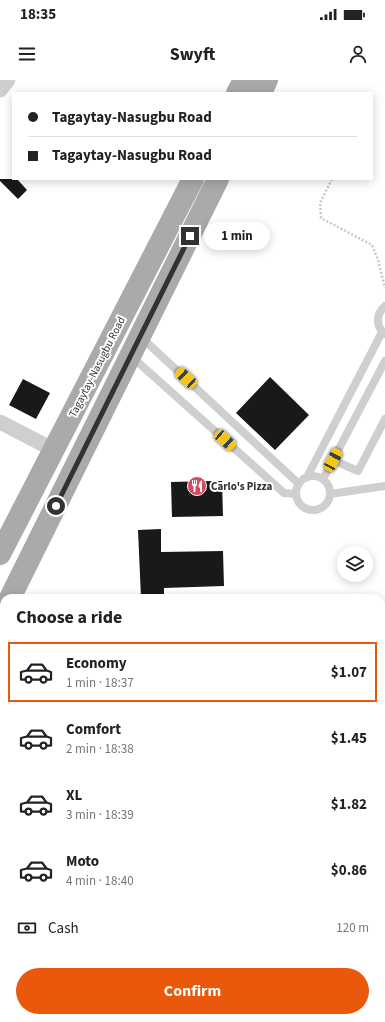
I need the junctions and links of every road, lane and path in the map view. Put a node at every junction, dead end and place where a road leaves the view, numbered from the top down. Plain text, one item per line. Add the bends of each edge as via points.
1 (8, 80) edge
2 (244, 80) edge
3 (267, 80) edge
4 (0, 90) edge
5 (238, 92) edge
6 (261, 92) edge
7 (192, 180) edge
8 (218, 180) edge
9 (332, 180) edge
10 (385, 288) edge
11 (385, 306) edge
12 (383, 333) edge
13 (140, 336) junction
14 (131, 356) junction
15 (385, 361) edge
16 (385, 419) edge
17 (0, 422) edge
18 (54, 450) junction
19 (333, 460) junction
20 (308, 477) junction
21 (323, 480) junction
22 (299, 484) junction
23 (385, 486) edge
24 (296, 494) junction
25 (330, 494) junction
26 (0, 554) edge
27 (12, 594) edge

1 - 4 street
2 - 5 main road
3 - 6 main road
7 - 18 main road, Tagaytay-Nasugbu Road
8 - 13 main road
9 - 10 path via 320,203 321,218 372,245
11 - 12 lane via 380,311 377,321
12 - 20 lane
13 - 14 main road
13 - 22 lane
14 - 24 lane via 284,493
14 - 27 main road
15 - 19 lane
16 - 19 lane via 358,471
17 - 18 street
18 - 26 main road, Tagaytay-Nasugbu Road
19 - 21 lane
20 - 21 lane
20 - 22 lane
21 - 25 lane via 330,488
22 - 24 lane
23 - 25 lane
24 - 25 lane via 300,505 316,510 326,504

